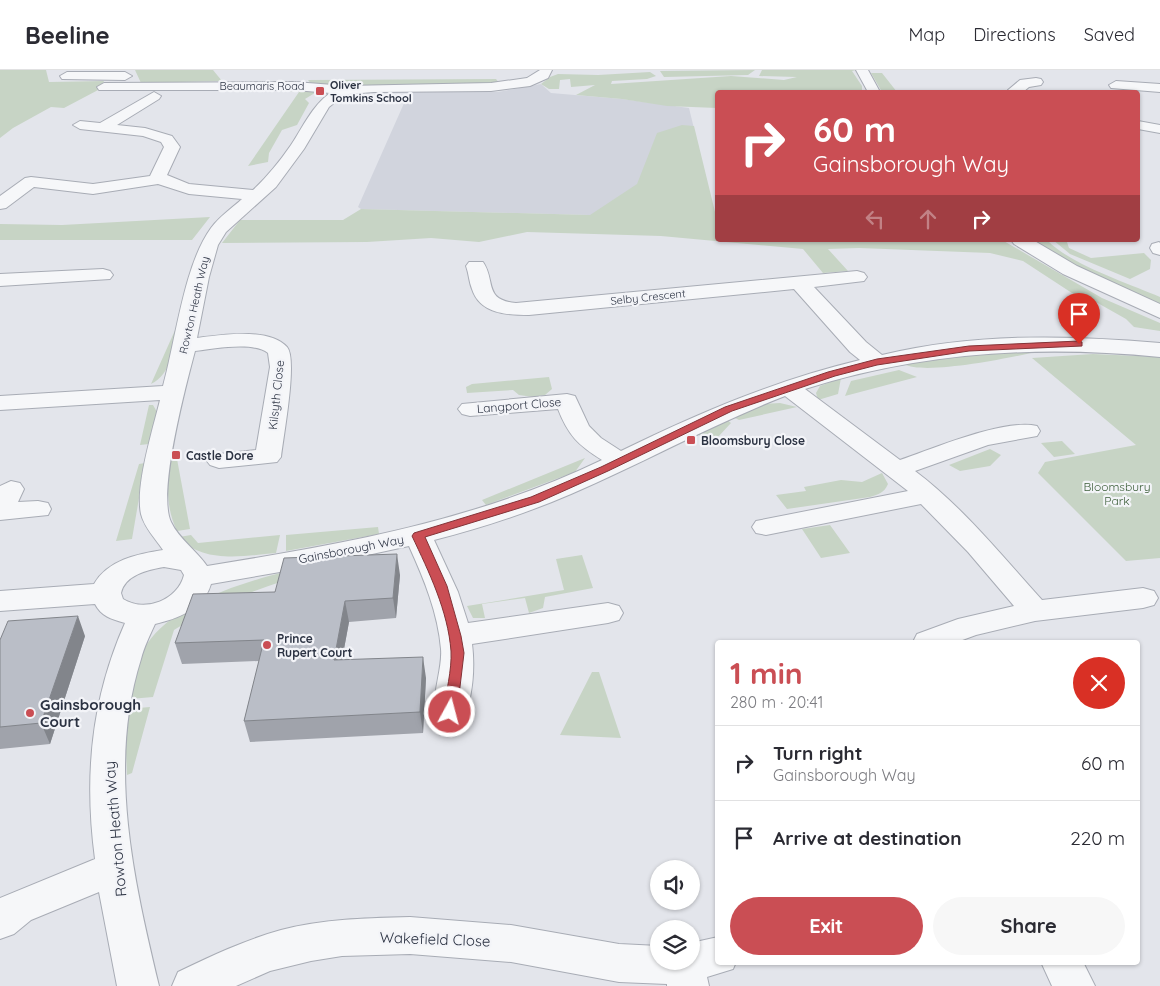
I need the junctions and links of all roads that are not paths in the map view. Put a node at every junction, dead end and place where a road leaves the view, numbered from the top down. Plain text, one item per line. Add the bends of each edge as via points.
1 (546, 70) edge
2 (862, 70) edge
3 (1105, 72) dead end
4 (66, 76) dead end
5 (1036, 82) dead end
6 (104, 87) dead end
7 (122, 87) junction
8 (1160, 88) edge
9 (1117, 89) edge
10 (346, 90) junction
11 (873, 90) edge
12 (1015, 90) edge
13 (150, 102) dead end
14 (1140, 124) edge
15 (80, 125) dead end
16 (104, 127) junction
17 (1160, 129) edge
18 (160, 179) junction
19 (258, 194) junction
20 (0, 204) edge
21 (1023, 242) edge
22 (476, 266) dead end
23 (103, 275) dead end
24 (857, 277) dead end
25 (0, 280) edge
26 (799, 283) junction
27 (498, 306) junction
28 (1160, 312) edge
29 (472, 313) dead end
30 (185, 346) junction
31 (1160, 350) edge
32 (877, 362) junction
33 (788, 387) junction
34 (173, 392) junction
35 (0, 403) edge
36 (470, 409) dead end
37 (1028, 431) dead end
38 (219, 460) dead end
39 (621, 462) junction
40 (898, 469) junction
41 (928, 495) junction
42 (4, 504) edge
43 (38, 509) dead end
44 (154, 512) junction
45 (766, 527) dead end
46 (418, 536) junction
47 (192, 569) junction
48 (124, 570) junction
49 (106, 593) junction
50 (1143, 598) dead end
51 (0, 601) edge
52 (1035, 611) junction
53 (608, 613) dead end
54 (143, 615) junction
55 (455, 636) junction
56 (933, 640) edge
57 (450, 712) dead end
58 (116, 868) junction
59 (0, 921) edge
60 (650, 965) edge
61 (1063, 965) edge
62 (138, 986) edge
63 (193, 986) edge
64 (1074, 986) edge

1 - 10 street, Beaumaris Road via 538,79 508,86
2 - 11 street
3 - 9 street
4 - 7 street via 131,78
5 - 12 street
6 - 7 street, Beaumaris Road
7 - 10 street, Beaumaris Road via 295,86
8 - 9 street
10 - 19 street, Rowton Heath Way via 318,110 296,149
13 - 16 street
14 - 17 street
15 - 16 street
16 - 18 street via 160,135 170,141 171,151 158,172
18 - 19 street via 188,189
18 - 20 street via 92,189 24,182
19 - 30 street, Rowton Heath Way via 212,237 199,277
21 - 28 street via 1070,270
22 - 27 street via 482,292 487,300
23 - 25 street
24 - 26 street, Selby Crescent
26 - 27 street, Selby Crescent via 529,309
26 - 32 street via 858,347
27 - 29 street, Selby Crescent
30 - 34 street, Rowton Heath Way
30 - 38 street, Kilsyth Close via 253,341 272,345 279,351 281,367 268,457
31 - 32 street, Gainsborough Way via 1114,344 1047,344 969,348
32 - 33 street, Gainsborough Way
33 - 39 street, Gainsborough Way via 723,411
33 - 40 street
34 - 35 street
34 - 44 street, Rowton Heath Way via 154,486
36 - 39 street, Langport Close via 566,393 578,430
37 - 40 street via 983,439
39 - 46 street, Gainsborough Way via 535,500
40 - 41 street
41 - 45 street
41 - 52 street
42 - 43 street
44 - 47 street, Rowton Heath Way via 167,539
44 - 48 street, Rowton Heath Way
46 - 47 street, Gainsborough Way
46 - 55 street via 441,586
47 - 48 street via 174,558 152,559
47 - 54 street via 195,588 184,601 165,611
48 - 49 street via 114,578
49 - 51 street
49 - 54 street via 110,605 118,612
50 - 52 street
52 - 56 street via 969,626
53 - 55 street
54 - 58 street, Rowton Heath Way via 122,666 110,730 108,773
55 - 57 street via 458,653
58 - 59 street via 17,908
58 - 62 street, Rowton Heath Way
60 - 63 street, Wakefield Close via 488,940 383,937 330,940 282,949 231,967
61 - 64 street

